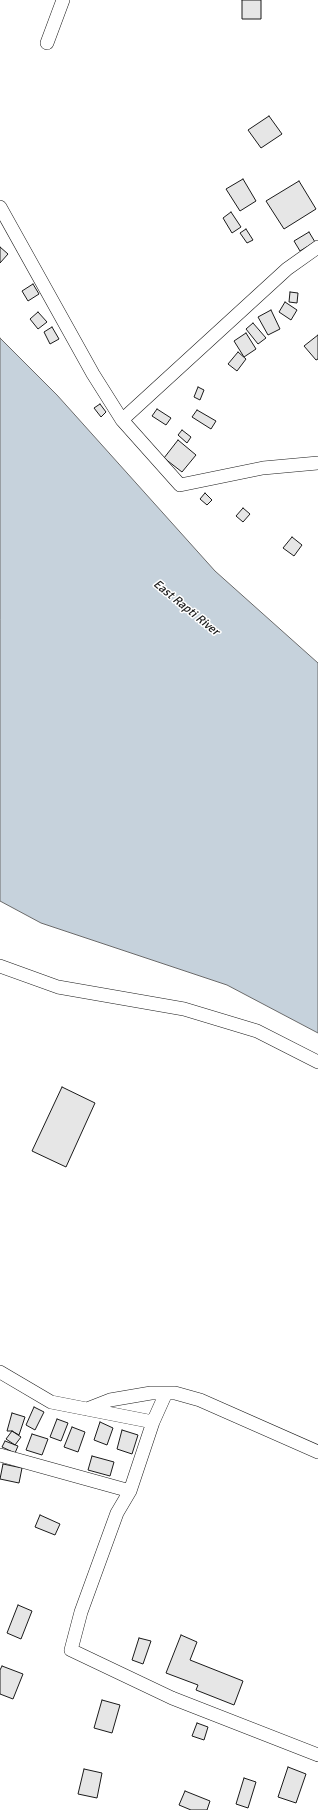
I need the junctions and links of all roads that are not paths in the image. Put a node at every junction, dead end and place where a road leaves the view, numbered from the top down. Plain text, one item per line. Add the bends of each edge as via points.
1 (63, 0) edge
2 (47, 43) dead end
3 (0, 207) edge
4 (318, 247) edge
5 (122, 420) junction
6 (318, 463) edge
7 (0, 966) edge
8 (318, 1062) edge
9 (0, 1372) edge
10 (166, 1393) junction
11 (87, 1409) junction
12 (153, 1422) junction
13 (318, 1452) edge
14 (0, 1455) edge
15 (130, 1491) junction
16 (318, 1755) edge

1 - 2 street
3 - 5 street via 93,374
4 - 5 street via 287,269
5 - 6 street via 180,485 263,468
7 - 8 street via 58,987 184,1009 257,1031
9 - 11 street via 51,1402
10 - 11 street via 110,1400
10 - 12 street
10 - 13 street via 200,1400
11 - 12 street
12 - 15 street
14 - 15 street
15 - 16 street via 117,1513 81,1612 71,1650 172,1698

